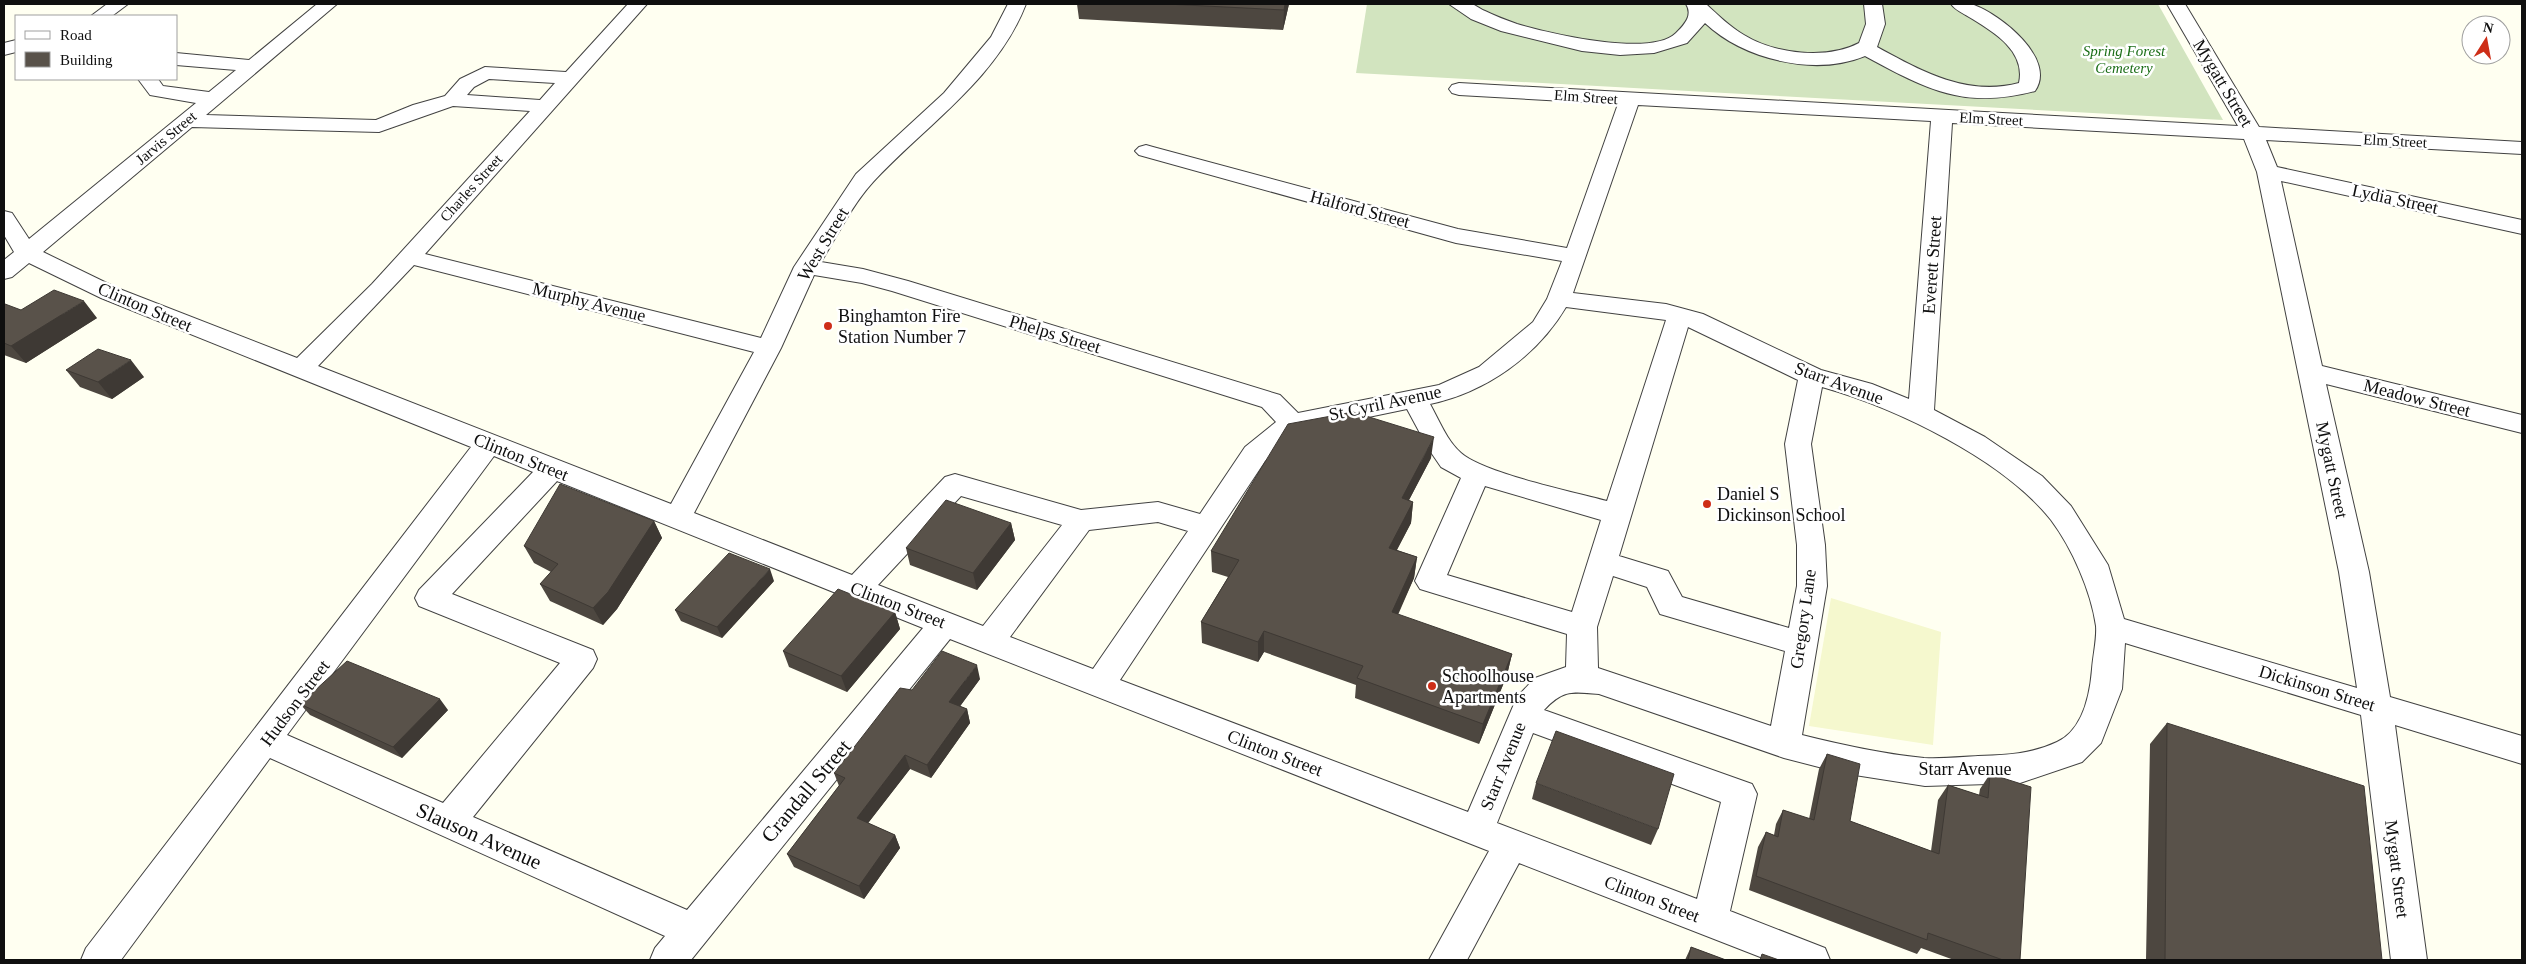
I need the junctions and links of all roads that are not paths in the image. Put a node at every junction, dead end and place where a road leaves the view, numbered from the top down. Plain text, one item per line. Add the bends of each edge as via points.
1 (118, 4) edge
2 (328, 4) edge
3 (638, 4) edge
4 (1017, 4) edge
5 (1458, 4) edge
6 (1873, 4) edge
7 (1960, 4) edge
8 (2176, 4) edge
9 (1696, 5) edge
10 (102, 15) edge
11 (1865, 48) junction
12 (178, 59) edge
13 (253, 66) junction
14 (571, 78) junction
15 (149, 80) edge
16 (1459, 89) dead end
17 (213, 99) junction
18 (452, 100) junction
19 (1630, 100) junction
20 (546, 106) junction
21 (1942, 116) junction
22 (186, 121) junction
23 (2253, 134) junction
24 (2522, 148) edge
25 (1146, 151) dead end
26 (2268, 172) junction
27 (4, 218) edge
28 (2522, 226) edge
29 (27, 253) junction
30 (1576, 256) junction
31 (409, 257) junction
32 (806, 267) junction
33 (4, 272) edge
34 (1559, 300) junction
35 (1624, 322) dead end
36 (1677, 324) junction
37 (769, 348) junction
38 (301, 369) junction
39 (2312, 372) junction
40 (1812, 376) junction
41 (1414, 398) junction
42 (1348, 412) junction
43 (1921, 414) junction
44 (1293, 423) junction
45 (2522, 424) edge
46 (1437, 441) junction
47 (488, 444) junction
48 (552, 469) junction
49 (1476, 474) junction
50 (1618, 514) junction
51 (677, 519) junction
52 (1081, 520) junction
53 (1206, 526) junction
54 (1603, 562) junction
55 (857, 589) junction
56 (945, 623) junction
57 (1582, 627) junction
58 (2111, 627) junction
59 (989, 641) junction
60 (1802, 644) junction
61 (1582, 680) junction
62 (1099, 685) junction
63 (2376, 706) junction
64 (1524, 716) junction
65 (266, 742) junction
66 (1784, 744) junction
67 (2522, 750) edge
68 (448, 822) junction
69 (1476, 832) junction
70 (1511, 845) junction
71 (1710, 921) junction
72 (692, 930) junction
73 (99, 960) edge
74 (668, 960) edge
75 (1447, 960) edge
76 (1812, 960) edge
77 (2408, 960) edge

1 - 10 street
2 - 13 street, Jarvis Street
3 - 14 street, Charles Street
4 - 32 street, West Street via 1000,38 951,97 864,179
5 - 9 street via 1511,29 1573,43 1621,49 1652,48 1682,37 1697,21
6 - 11 street via 1876,25
7 - 11 street via 1993,24 2026,53 2032,68 2028,87 1999,94 1956,90 1922,79
8 - 23 street, Mygatt Street
9 - 11 street via 1720,29 1776,54 1826,58
12 - 13 street
13 - 17 street, Jarvis Street
14 - 18 street via 485,73 467,83
14 - 20 street, Charles Street
15 - 17 street via 158,91
16 - 19 street, Elm Street
17 - 22 street, Jarvis Street
18 - 20 street
18 - 22 street via 379,126
19 - 21 street, Elm Street
19 - 30 street, St Cyril Avenue
20 - 31 street, Charles Street
21 - 23 street, Elm Street
21 - 43 street, Everett Street
22 - 29 street, Jarvis Street
23 - 24 street, Elm Street
23 - 26 street, Mygatt Street
25 - 30 street, Halford Street via 1456,236
26 - 28 street, Lydia Street
26 - 39 street, Mygatt Street
27 - 29 street
29 - 33 street, Jarvis Street
29 - 38 street, Clinton Street via 109,293
30 - 34 street, St Cyril Avenue
31 - 37 street, Murphy Avenue
31 - 38 street, Charles Street
32 - 37 street, West Street
32 - 44 street, Phelps Street via 900,286 1271,401
34 - 36 street, Starr Avenue via 1632,307
34 - 41 street, St Cyril Avenue via 1542,326 1488,373 1445,392
35 - 36 street
36 - 40 street, Starr Avenue via 1694,320
36 - 50 street
37 - 51 street, West Street
38 - 47 street, Clinton Street
39 - 45 street, Meadow Street
39 - 63 street, Mygatt Street via 2354,572
40 - 43 street, Starr Avenue via 1863,390
40 - 60 street, Gregory Lane via 1798,444 1811,545 1812,586
41 - 42 street, St Cyril Avenue
41 - 46 street
42 - 44 street, St Cyril Avenue
42 - 46 street
43 - 58 street, Starr Avenue via 1976,444 2032,483 2061,513 2093,565
44 - 53 street, St Cyril Avenue via 1255,454
46 - 49 street via 1451,460
47 - 48 street, Clinton Street
47 - 65 street, Hudson Street
48 - 51 street, Clinton Street
48 - 68 street via 430,598 582,659
49 - 50 street
49 - 57 street via 1430,581
50 - 54 street
51 - 55 street, Clinton Street
52 - 53 street via 1158,512
52 - 55 street via 955,484
52 - 59 street
53 - 62 street, St Cyril Avenue
54 - 57 street
54 - 60 street via 1658,579 1671,606
55 - 56 street, Clinton Street
56 - 59 street, Clinton Street
56 - 72 street, Crandall Street
57 - 61 street
58 - 63 street, Dickinson Street
58 - 66 street, Starr Avenue via 2106,689 2090,733 2070,752 2062,755 2020,769 1925,772 1842,759
59 - 62 street, Clinton Street
60 - 66 street, Gregory Lane
61 - 64 street, Starr Avenue via 1546,687 1528,706
61 - 66 street, Starr Avenue via 1600,681
62 - 69 street, Clinton Street
63 - 67 street, Dickinson Street
63 - 77 street, Mygatt Street
64 - 69 street, Starr Avenue
64 - 71 street via 1740,794
65 - 68 street, Slauson Avenue
65 - 73 street, Hudson Street
68 - 72 street, Slauson Avenue
69 - 70 street, Clinton Street
70 - 71 street, Clinton Street
70 - 75 street
71 - 76 street, Clinton Street
72 - 74 street, Crandall Street

